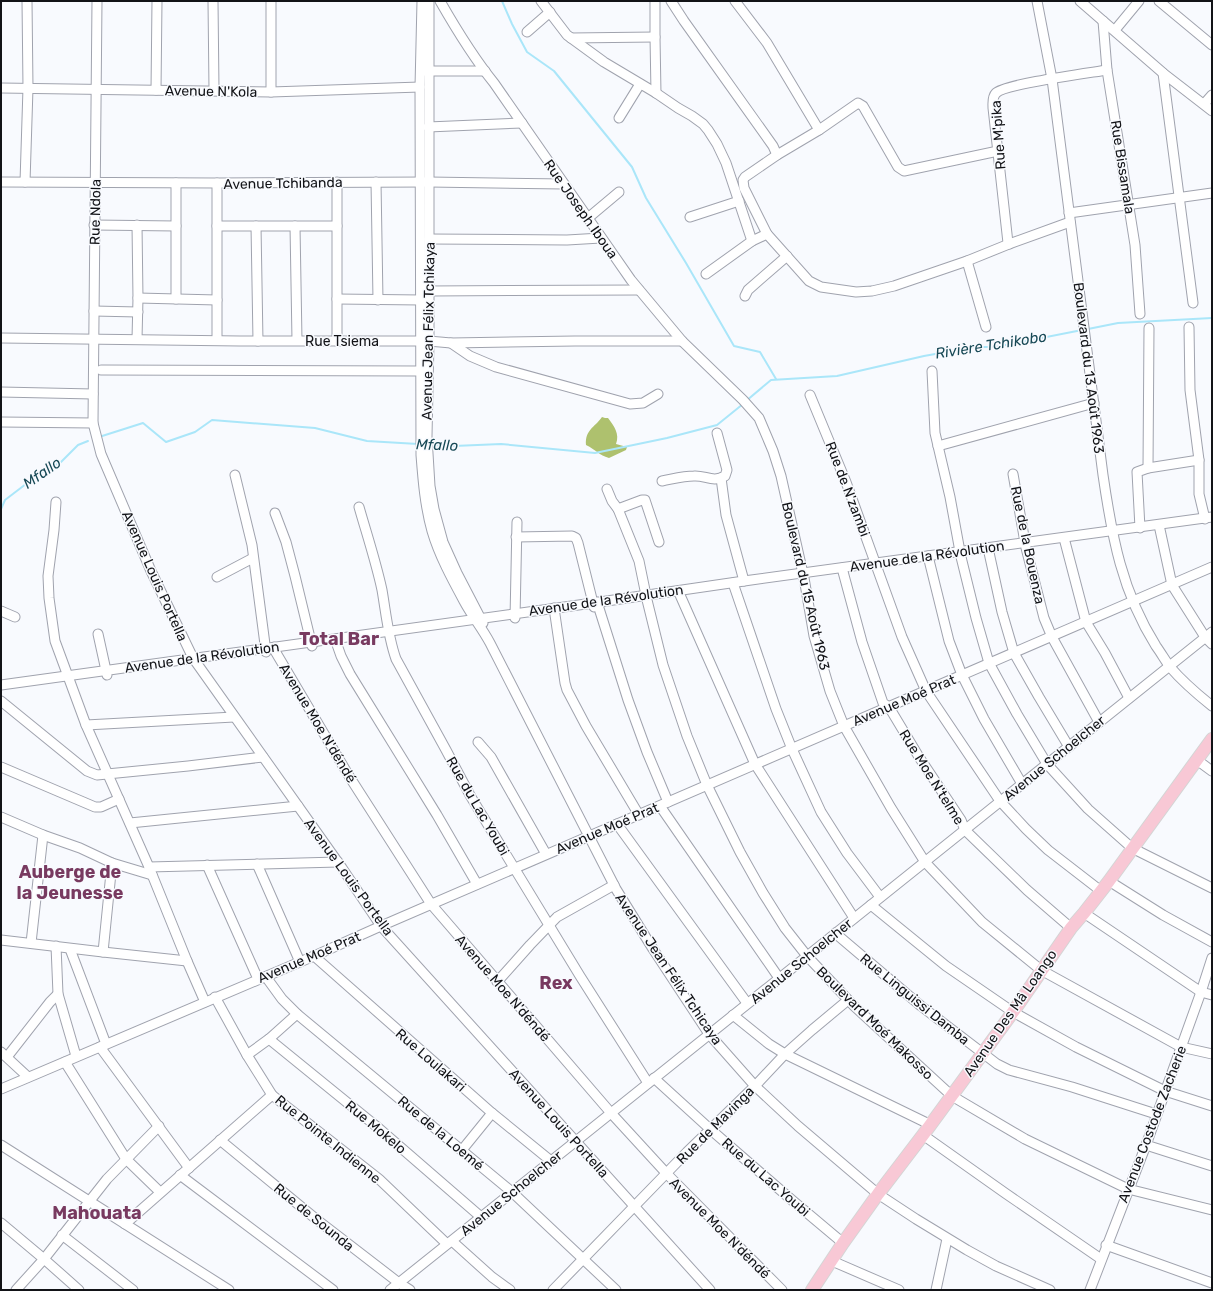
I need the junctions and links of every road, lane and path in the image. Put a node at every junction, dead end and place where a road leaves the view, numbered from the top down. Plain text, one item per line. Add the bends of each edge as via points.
1 (27, 1) edge
2 (96, 1) edge
3 (157, 1) edge
4 (213, 1) edge
5 (271, 1) edge
6 (422, 1) edge
7 (429, 1) edge
8 (440, 1) edge
9 (542, 1) edge
10 (656, 1) edge
11 (671, 1) edge
12 (735, 1) edge
13 (1038, 1) edge
14 (1080, 1) edge
15 (1139, 1) edge
16 (1159, 1) edge
17 (550, 12) junction
18 (1103, 21) junction
19 (1115, 30) junction
20 (527, 32) dead end
21 (655, 37) junction
22 (571, 38) junction
23 (1212, 45) edge
24 (1107, 70) junction
25 (425, 71) junction
26 (485, 71) junction
27 (1163, 73) junction
28 (1052, 79) junction
29 (640, 84) junction
30 (420, 87) junction
31 (1, 88) edge
32 (28, 88) junction
33 (96, 90) junction
34 (156, 90) junction
35 (214, 90) junction
36 (271, 92) junction
37 (656, 93) junction
38 (1212, 95) edge
39 (1204, 104) junction
40 (1212, 111) edge
41 (619, 118) dead end
42 (522, 123) junction
43 (428, 127) junction
44 (820, 130) junction
45 (998, 151) junction
46 (777, 155) junction
47 (1, 182) edge
48 (25, 182) junction
49 (337, 182) junction
50 (376, 182) junction
51 (425, 182) junction
52 (95, 183) junction
53 (176, 183) junction
54 (217, 183) junction
55 (564, 184) junction
56 (619, 192) dead end
57 (1212, 193) edge
58 (1180, 197) junction
59 (739, 201) junction
60 (1128, 204) junction
61 (1069, 213) junction
62 (690, 217) dead end
63 (588, 218) junction
64 (1070, 222) junction
65 (94, 225) junction
66 (137, 226) junction
67 (176, 226) junction
68 (217, 226) junction
69 (256, 226) junction
70 (295, 226) junction
71 (337, 226) junction
72 (767, 234) junction
73 (601, 238) junction
74 (429, 239) junction
75 (752, 241) junction
76 (1009, 244) junction
77 (787, 256) junction
78 (967, 261) junction
79 (706, 274) dead end
80 (639, 290) junction
81 (429, 292) junction
82 (745, 296) dead end
83 (138, 298) junction
84 (176, 299) junction
85 (337, 299) junction
86 (217, 300) junction
87 (378, 300) junction
88 (421, 300) junction
89 (1193, 303) dead end
90 (94, 311) junction
91 (138, 312) junction
92 (1140, 314) dead end
93 (1189, 326) dead end
94 (986, 327) dead end
95 (1149, 328) dead end
96 (1, 338) edge
97 (93, 338) junction
98 (137, 339) junction
99 (217, 340) junction
100 (296, 340) junction
101 (258, 341) junction
102 (337, 341) junction
103 (425, 341) junction
104 (682, 341) junction
105 (451, 343) junction
106 (101, 370) dead end
107 (420, 371) junction
108 (932, 371) dead end
109 (1, 392) edge
110 (93, 394) junction
111 (658, 394) dead end
112 (810, 395) dead end
113 (744, 400) joint
114 (1094, 403) junction
115 (1, 422) edge
116 (93, 423) junction
117 (717, 433) dead end
118 (938, 446) junction
119 (1199, 460) junction
120 (1148, 468) junction
121 (1013, 474) dead end
122 (235, 475) dead end
123 (721, 478) junction
124 (662, 481) dead end
125 (607, 489) dead end
126 (56, 502) dead end
127 (359, 507) dead end
128 (618, 509) junction
129 (275, 512) dead end
130 (1210, 519) edge
131 (517, 522) dead end
132 (1159, 527) junction
133 (1140, 528) junction
134 (1112, 534) junction
135 (516, 538) junction
136 (1065, 540) junction
137 (659, 542) dead end
138 (1025, 545) junction
139 (988, 550) junction
140 (961, 554) junction
141 (254, 558) junction
142 (929, 558) junction
143 (877, 566) junction
144 (1212, 568) edge
145 (842, 570) junction
146 (217, 576) dead end
147 (803, 576) junction
148 (744, 581) junction
149 (733, 585) junction
150 (1172, 585) junction
151 (680, 593) junction
152 (647, 598) junction
153 (1132, 602) junction
154 (464, 603) junction
155 (474, 605) junction
156 (596, 605) junction
157 (555, 610) junction
158 (1, 611) edge
159 (498, 615) junction
160 (515, 616) junction
161 (15, 617) dead end
162 (458, 621) junction
163 (479, 622) junction
164 (1086, 622) junction
165 (389, 633) junction
166 (98, 634) dead end
167 (1052, 637) junction
168 (1210, 638) edge
169 (335, 641) junction
170 (312, 644) junction
171 (270, 650) junction
172 (1014, 653) junction
173 (194, 660) junction
174 (990, 663) junction
175 (1169, 666) junction
176 (106, 673) junction
177 (962, 675) junction
178 (68, 678) junction
179 (1, 685) edge
180 (1, 689) edge
181 (926, 691) junction
182 (1129, 698) junction
183 (1, 701) edge
184 (1212, 706) edge
185 (889, 707) junction
186 (234, 717) junction
187 (1099, 722) junction
188 (86, 725) junction
189 (844, 726) junction
190 (1212, 739) edge
191 (478, 742) dead end
192 (1068, 747) junction
193 (792, 749) junction
194 (263, 757) junction
195 (1197, 760) junction
196 (755, 764) junction
197 (1047, 764) junction
198 (1, 767) edge
199 (1212, 771) edge
200 (108, 774) junction
201 (1022, 784) junction
202 (707, 785) junction
203 (119, 799) junction
204 (1000, 801) junction
205 (664, 804) junction
206 (298, 806) junction
207 (639, 815) junction
208 (1, 817) edge
209 (130, 823) junction
210 (618, 824) junction
211 (965, 830) junction
212 (43, 835) junction
213 (588, 836) junction
214 (1132, 848) junction
215 (546, 854) junction
216 (338, 862) junction
217 (925, 862) junction
218 (112, 863) junction
219 (257, 864) junction
220 (207, 865) junction
221 (515, 868) junction
222 (150, 871) junction
223 (1109, 881) junction
224 (477, 884) junction
225 (614, 885) junction
226 (1212, 888) edge
227 (1101, 891) junction
228 (880, 898) junction
229 (431, 904) junction
230 (871, 905) junction
231 (1084, 913) junction
232 (854, 918) junction
233 (381, 926) junction
234 (549, 926) junction
235 (1071, 928) junction
236 (835, 933) junction
237 (1, 940) edge
238 (1212, 942) edge
239 (31, 943) junction
240 (56, 946) junction
241 (70, 948) junction
242 (104, 952) junction
243 (314, 956) junction
244 (807, 956) junction
245 (1212, 958) edge
246 (187, 961) junction
247 (300, 962) junction
248 (1041, 970) junction
249 (262, 978) junction
250 (779, 978) junction
251 (497, 982) junction
252 (1201, 992) junction
253 (58, 994) junction
254 (1212, 995) edge
255 (215, 997) junction
256 (848, 1000) junction
257 (205, 1002) junction
258 (747, 1003) junction
259 (1013, 1012) junction
260 (297, 1014) junction
261 (733, 1015) junction
262 (709, 1034) junction
263 (269, 1039) junction
264 (103, 1046) junction
265 (1181, 1047) junction
266 (982, 1053) junction
267 (4, 1054) edge
268 (785, 1054) junction
269 (1212, 1054) edge
270 (247, 1055) junction
271 (76, 1056) junction
272 (65, 1062) junction
273 (28, 1077) junction
274 (651, 1080) junction
275 (755, 1086) junction
276 (1, 1089) edge
277 (1165, 1091) junction
278 (272, 1095) junction
279 (952, 1096) junction
280 (1212, 1106) edge
281 (492, 1113) junction
282 (611, 1113) junction
283 (1156, 1114) junction
284 (931, 1125) junction
285 (158, 1126) junction
286 (710, 1129) junction
287 (923, 1135) junction
288 (220, 1140) junction
289 (575, 1141) junction
290 (1, 1145) edge
291 (1146, 1145) junction
292 (462, 1150) junction
293 (126, 1159) junction
294 (550, 1161) junction
295 (1212, 1166) edge
296 (189, 1168) junction
297 (667, 1174) junction
298 (180, 1175) junction
299 (1128, 1189) junction
300 (160, 1192) junction
301 (512, 1192) junction
302 (878, 1194) junction
303 (90, 1201) junction
304 (634, 1206) junction
305 (1212, 1210) edge
306 (481, 1217) junction
307 (1, 1223) edge
308 (126, 1224) junction
309 (62, 1235) junction
310 (947, 1239) junction
311 (450, 1242) junction
312 (843, 1243) junction
313 (1106, 1244) junction
314 (44, 1259) junction
315 (583, 1259) junction
316 (1101, 1259) junction
317 (832, 1261) junction
318 (399, 1283) junction
319 (1212, 1283) edge
320 (224, 1289) edge
321 (16, 1290) edge
322 (79, 1290) edge
323 (133, 1290) edge
324 (333, 1290) edge
325 (390, 1290) edge
326 (410, 1290) edge
327 (510, 1290) edge
328 (553, 1290) edge
329 (616, 1290) edge
330 (710, 1290) edge
331 (782, 1290) edge
332 (812, 1290) edge
333 (899, 1290) edge
334 (936, 1290) edge
335 (1050, 1290) edge
336 (1090, 1290) edge

1 - 32 street
2 - 33 street, Rue Ndola
3 - 34 street
4 - 35 street
5 - 36 street
6 - 25 street, Avenue Jean Félix Tchikaya
7 - 25 street, Avenue Jean Félix Tchikaya
8 - 26 street, Rue Joseph Iboua via 454,27
9 - 17 street
10 - 21 street
11 - 46 street
12 - 44 street via 767,43
13 - 28 street, Boulevard du 13 Août 1963
14 - 18 street
15 - 19 street
16 - 23 street
17 - 20 street
17 - 22 street
18 - 19 street
18 - 24 street, Rue Bissamala
19 - 27 street
21 - 22 street
21 - 37 street
22 - 29 street
24 - 28 street, Rue M'pika
24 - 60 street, Rue Bissamala
25 - 26 street
25 - 30 street, Avenue Jean Félix Tchikaya
25 - 43 street, Avenue Jean Félix Tchikaya
26 - 42 street, Rue Joseph Iboua
27 - 39 street
27 - 58 street
28 - 45 street, Rue M'pika via 1012,86 997,92 994,96
28 - 61 street, Boulevard du 13 Août 1963
29 - 37 street
29 - 41 street
30 - 36 street, Avenue N'Kola
30 - 51 street, Avenue Jean Félix Tchikaya
31 - 32 street, Avenue N'Kola
32 - 33 street, Avenue N'Kola
32 - 48 street
33 - 34 street, Avenue N'Kola
33 - 52 street, Rue Ndola
34 - 35 street, Avenue N'Kola
35 - 36 street, Avenue N'Kola
37 - 59 street via 692,116 708,130 726,163
38 - 39 street
39 - 40 street
42 - 43 street
42 - 55 street, Rue Joseph Iboua
43 - 51 street, Avenue Jean Félix Tchikaya
44 - 45 street via 858,103 863,106 901,170
44 - 46 street
45 - 76 street, Rue M'pika
46 - 72 street via 743,180 744,188
47 - 48 street, Avenue Tchibanda
48 - 52 street, Avenue Tchibanda
49 - 50 street, Avenue Tchibanda
49 - 54 street, Avenue Tchibanda
49 - 71 street
50 - 51 street, Avenue Tchibanda
50 - 87 street
51 - 55 street, Avenue Tchibanda
51 - 74 street, Avenue Jean Félix Tchikaya
51 - 88 street, Avenue Jean Félix Tchikaya
52 - 53 street, Avenue Tchibanda
52 - 65 street, Rue Ndola
53 - 54 street, Avenue Tchibanda
53 - 67 street
54 - 68 street
55 - 63 street, Rue Joseph Iboua
56 - 63 street
57 - 58 street
58 - 60 street
58 - 89 street
59 - 62 street
59 - 75 street
60 - 61 street
60 - 92 street, Rue Bissamala via 1135,245
61 - 64 street, Boulevard du 13 Août 1963
63 - 73 street, Rue Joseph Iboua
64 - 76 street
64 - 114 street, Boulevard du 13 Août 1963
65 - 66 street
65 - 90 street, Rue Ndola
66 - 67 street
66 - 83 street
67 - 84 street
68 - 69 street
68 - 86 street
69 - 70 street
69 - 101 street
70 - 71 street
70 - 100 street
71 - 85 street
72 - 75 street
72 - 77 street
73 - 74 street
73 - 80 street, Rue Joseph Iboua
74 - 81 street, Avenue Jean Félix Tchikaya
75 - 79 street
76 - 78 street
77 - 78 street via 809,281 821,287 856,292 894,286
77 - 82 street via 748,290
78 - 94 street
80 - 81 street
80 - 104 street, Rue Joseph Iboua
81 - 103 street, Avenue Jean Félix Tchikaya
83 - 84 street
83 - 91 street
84 - 86 street
85 - 87 street
85 - 102 street
86 - 99 street
87 - 88 street
88 - 103 street, Avenue Jean Félix Tchikaya
90 - 91 street
90 - 97 street, Rue Ndola
91 - 98 street
93 - 119 street via 1190,390
95 - 120 street
96 - 97 street, Rue Tsiema
97 - 98 street, Rue Tsiema
97 - 110 street, Rue Ndola
98 - 99 street, Rue Tsiema
99 - 101 street, Rue Tsiema
100 - 101 street, Rue Tsiema
100 - 102 street, Rue Tsiema
102 - 103 street, Rue Tsiema
103 - 105 street, Rue Tsiema
103 - 107 street, Avenue Jean Félix Tchikaya
103 - 155 street, Avenue Jean Félix Tchikaya via 430,486 443,542
104 - 105 street, Rue Tsiema
104 - 113 street, Rue Joseph Iboua
105 - 111 street via 470,356 496,367 630,404 643,403
106 - 107 street
107 - 154 street, Avenue Jean Félix Tchikaya via 424,495 432,532
108 - 118 street
109 - 110 street
110 - 116 street, Rue Ndola
112 - 143 street, Rue de N'zambi
113 - 147 street, Boulevard du 15 Août 1963 via 759,418 777,461
114 - 118 street
114 - 134 street, Boulevard du 13 Août 1963
115 - 116 street
116 - 173 street, Avenue Louis Portella via 101,454 151,571
117 - 123 street via 726,470 725,476
118 - 140 street
119 - 120 street
119 - 130 street via 1199,494
120 - 133 street via 1137,472
121 - 138 street, Rue de la Bouenza
122 - 141 street, Avenue Moe N'déndé
123 - 124 street via 694,476
123 - 148 street via 726,515
125 - 128 street, Boulevard Moé Makosso
126 - 178 street via 48,576 49,598 55,641
127 - 165 street, Rue du Lac Youbi via 376,565
128 - 137 street via 645,500
128 - 152 street, Boulevard Moé Makosso via 639,561
129 - 170 street via 294,570
130 - 132 street, Avenue de la Révolution
131 - 135 street
132 - 133 street, Avenue de la Révolution
132 - 134 street, Avenue de la Révolution
132 - 150 street
133 - 134 street, Avenue de la Révolution
134 - 136 street, Avenue de la Révolution
134 - 153 street, Boulevard du 13 Août 1963
135 - 156 street via 576,538
135 - 160 street
136 - 138 street, Avenue de la Révolution
136 - 164 street
138 - 139 street, Avenue de la Révolution
138 - 167 street, Rue de la Bouenza via 1044,618
139 - 140 street, Avenue de la Révolution
139 - 172 street
140 - 142 street, Avenue de la Révolution
140 - 174 street
141 - 146 street
141 - 171 street, Avenue Moe N'déndé
142 - 143 street, Avenue de la Révolution
142 - 177 street via 949,641
143 - 145 street, Avenue de la Révolution
143 - 181 street, Rue de N'zambi via 902,637
144 - 150 street, Avenue Moé Prat
145 - 147 street, Avenue de la Révolution
145 - 185 street, Rue Moe N'telme via 862,642 883,703
147 - 148 street, Avenue de la Révolution
147 - 149 street, Avenue de la Révolution
147 - 189 street, Boulevard du 15 Août 1963 via 814,636 830,692
148 - 149 street, Avenue de la Révolution
149 - 151 street, Avenue de la Révolution
149 - 193 street
150 - 153 street, Avenue Moé Prat
150 - 168 street
151 - 152 street, Avenue de la Révolution
151 - 196 street
152 - 156 street, Avenue de la Révolution
152 - 202 street, Boulevard Moé Makosso via 663,665 686,736
153 - 164 street, Avenue Moé Prat
153 - 175 street, Boulevard du 13 Août 1963
154 - 162 street via 463,614
154 - 163 street, Avenue Jean Félix Tchikaya
155 - 159 street
155 - 163 street, Avenue Jean Félix Tchikaya
156 - 157 street, Avenue de la Révolution
156 - 205 street
157 - 160 street, Avenue de la Révolution
157 - 207 street via 567,690
158 - 161 street
159 - 160 street, Avenue de la Révolution
159 - 163 street, Avenue de la Révolution
160 - 163 street, Avenue de la Révolution
162 - 163 street, Avenue de la Révolution
162 - 165 street, Avenue de la Révolution
163 - 165 street, Avenue de la Révolution
163 - 213 street, Avenue Jean Félix Tchicaya
164 - 167 street, Avenue Moé Prat
164 - 182 street
165 - 169 street, Avenue de la Révolution
165 - 221 street, Rue du Lac Youbi via 396,659 471,797
166 - 176 street
167 - 172 street, Avenue Moé Prat
167 - 187 street, Rue de la Bouenza
168 - 175 street, Avenue Schoelcher
169 - 170 street, Avenue de la Révolution
169 - 224 street via 345,666 363,697 438,815
170 - 171 street, Avenue de la Révolution
171 - 173 street, Avenue de la Révolution
171 - 229 street, Avenue Moe N'déndé
172 - 174 street, Avenue Moé Prat
172 - 192 street
173 - 176 street, Avenue de la Révolution
173 - 186 street, Avenue Louis Portella
174 - 177 street, Avenue Moé Prat
174 - 197 street
175 - 182 street, Avenue Schoelcher
175 - 184 street, Boulevard du 13 Août 1963
176 - 178 street, Avenue de la Révolution
177 - 181 street, Avenue Moé Prat
177 - 201 street
178 - 179 street, Avenue de la Révolution
178 - 180 street, Avenue de la Révolution
178 - 188 street
181 - 185 street, Avenue Moé Prat
181 - 204 street, Rue de N'zambi
182 - 187 street, Avenue Schoelcher
183 - 200 street via 87,771
185 - 189 street, Avenue Moé Prat
185 - 211 street, Rue Moe N'telme
186 - 188 street
186 - 194 street, Avenue Louis Portella
187 - 192 street, Avenue Schoelcher
188 - 200 street
189 - 193 street, Avenue Moé Prat
189 - 217 street, Boulevard du 15 Août 1963
190 - 195 main road, Avenue Des Mâ Loango
191 - 215 street via 491,757
192 - 197 street, Avenue Schoelcher
193 - 196 street, Avenue Moé Prat
193 - 228 street via 821,812
194 - 200 street
194 - 206 street, Avenue Louis Portella
195 - 199 street
195 - 214 main road, Avenue Des Mâ Loango
196 - 202 street, Avenue Moé Prat
196 - 232 street
197 - 201 street, Avenue Schoelcher
197 - 214 street via 1088,809
198 - 203 street via 96,807
200 - 203 street
201 - 204 street, Avenue Schoelcher
202 - 205 street, Avenue Moé Prat
202 - 244 street, Boulevard Moé Makosso via 763,894
203 - 209 street
204 - 211 street, Avenue Schoelcher
204 - 227 street, Rue de N'zambi via 1048,850
205 - 207 street, Avenue Moé Prat
205 - 250 street
206 - 209 street
206 - 216 street, Avenue Louis Portella
207 - 210 street, Avenue Moé Prat
208 - 212 street
209 - 222 street
210 - 213 street, Avenue Moé Prat
210 - 258 street
211 - 217 street, Avenue Schoelcher
211 - 235 street, Rue Moe N'telme
212 - 218 street
212 - 239 street
213 - 215 street, Avenue Moé Prat
213 - 225 street, Avenue Jean Félix Tchicaya
214 - 223 main road, Avenue Des Mâ Loango
214 - 226 street
215 - 221 street, Avenue Moé Prat
216 - 219 street
216 - 233 street, Avenue Louis Portella
217 - 228 street, Avenue Schoelcher
217 - 248 street, Boulevard du 15 Août 1963 via 982,922
218 - 222 street
218 - 242 street
219 - 220 street
219 - 247 street
220 - 222 street
220 - 249 street, Rue de la Loemé
221 - 224 street, Avenue Moé Prat
221 - 234 street, Rue du Lac Youbi
222 - 246 street
223 - 227 main road, Avenue Des Mâ Loango
223 - 238 street
224 - 229 street, Avenue Moé Prat
225 - 234 street via 557,917
225 - 262 street, Avenue Jean Félix Tchicaya
227 - 231 main road, Avenue Des Mâ Loango
228 - 230 street, Avenue Schoelcher
229 - 233 street, Avenue Moé Prat
229 - 251 street, Avenue Moe N'déndé
230 - 232 street, Avenue Schoelcher
230 - 259 street via 946,966
231 - 235 main road, Avenue Des Mâ Loango
231 - 252 street
232 - 236 street, Avenue Schoelcher
233 - 243 street, Avenue Moé Prat
233 - 289 street, Avenue Louis Portella
234 - 251 street
234 - 274 street, Rue du Lac Youbi
235 - 248 main road, Avenue Des Mâ Loango
236 - 244 street, Avenue Schoelcher
236 - 266 street, Rue Linguissi Damba via 921,1006
237 - 239 street
239 - 240 street
240 - 241 street
240 - 253 street
241 - 242 street
241 - 264 street
242 - 246 street
243 - 247 street, Avenue Moé Prat
243 - 281 street, Rue Loulakari
244 - 250 street, Avenue Schoelcher
244 - 256 street, Boulevard Moé Makosso
245 - 252 street, Avenue Costode Zacherie
246 - 257 street
247 - 249 street, Avenue Moé Prat
248 - 259 main road, Avenue Des Mâ Loango
248 - 265 street, Boulevard du 15 Août 1963
249 - 255 street, Avenue Moé Prat
249 - 260 street, Rue de la Loemé
250 - 258 street, Avenue Schoelcher
251 - 282 street, Avenue Moe N'déndé
252 - 254 street
252 - 265 street, Avenue Costode Zacherie
253 - 267 street
253 - 271 street
255 - 257 street, Avenue Moé Prat
255 - 270 street, Rue Pointe Indienne
256 - 268 street, Rue de Mavinga
256 - 279 street, Boulevard Moé Makosso
257 - 264 street, Avenue Moé Prat
258 - 261 street, Avenue Schoelcher
259 - 266 main road, Avenue Des Mâ Loango
259 - 277 street via 1076,1047
260 - 263 street
260 - 292 street, Rue de la Loemé
261 - 262 street, Avenue Schoelcher
261 - 268 street
262 - 274 street, Avenue Schoelcher
262 - 275 street, Avenue Jean Félix Tchicaya
263 - 270 street
263 - 306 street, Rue Mokelo via 376,1126
264 - 271 street, Avenue Moé Prat
264 - 285 street
265 - 269 street, Boulevard du 15 Août 1963
265 - 277 street, Avenue Costode Zacherie
266 - 279 main road, Avenue Des Mâ Loango
266 - 283 street, Rue Linguissi Damba via 1009,1070
267 - 273 street
268 - 275 street, Rue de Mavinga
268 - 284 street
270 - 278 street, Rue Pointe Indienne
271 - 272 street, Avenue Moé Prat
272 - 273 street, Avenue Moé Prat
272 - 293 street
273 - 276 street, Avenue Moé Prat
274 - 282 street, Avenue Schoelcher
274 - 286 street, Rue du Lac Youbi
275 - 286 street, Rue de Mavinga
275 - 302 street, Avenue Jean Félix Tchicaya
277 - 280 street
277 - 283 street, Avenue Costode Zacherie
278 - 288 street
278 - 311 street, Rue Pointe Indienne via 379,1179
279 - 284 main road, Avenue Des Mâ Loango
279 - 299 street, Boulevard Moé Makosso via 1025,1139
281 - 292 street
281 - 294 street, Rue Loulakari
282 - 289 street, Avenue Schoelcher
282 - 297 street, Avenue Moe N'déndé
283 - 291 street, Avenue Costode Zacherie
284 - 287 main road, Avenue Des Mâ Loango
285 - 293 street
285 - 296 street
286 - 297 street, Rue de Mavinga
286 - 312 street, Rue du Lac Youbi
287 - 302 main road, Avenue Des Mâ Loango
287 - 316 street
288 - 296 street
288 - 318 street, Rue de Sounda
289 - 294 street, Avenue Schoelcher
289 - 304 street, Avenue Louis Portella
290 - 303 street
291 - 295 street
291 - 299 street, Avenue Costode Zacherie
292 - 301 street, Rue de la Loemé
293 - 300 street
293 - 303 street
294 - 301 street, Avenue Schoelcher
296 - 298 street
297 - 304 street, Rue de Mavinga
297 - 331 street, Avenue Moe N'déndé
298 - 300 street
298 - 324 street
299 - 305 street, Boulevard Moé Makosso
299 - 313 street, Avenue Costode Zacherie
300 - 308 street
301 - 306 street, Avenue Schoelcher
301 - 315 street, Rue de la Loemé
302 - 310 street, Avenue Jean Félix Tchicaya
302 - 312 main road, Avenue Des Mâ Loango
303 - 308 street
303 - 309 street
304 - 315 street, Rue de Mavinga
304 - 330 street, Avenue Louis Portella
306 - 311 street, Avenue Schoelcher
307 - 314 street
308 - 320 street
309 - 314 street
309 - 323 street
310 - 334 street
310 - 335 street, Avenue Jean Félix Tchicaya via 996,1266
311 - 318 street, Avenue Schoelcher
311 - 327 street, Rue Pointe Indienne
312 - 317 main road, Avenue Des Mâ Loango
313 - 316 street, Avenue Costode Zacherie
313 - 319 street
314 - 321 street
314 - 322 street
315 - 328 street, Rue de Mavinga
315 - 329 street, Rue de la Loemé
316 - 336 street, Avenue Costode Zacherie
317 - 332 main road, Avenue Des Mâ Loango
317 - 333 street
318 - 325 street, Avenue Schoelcher
318 - 326 street, Rue de Sounda

